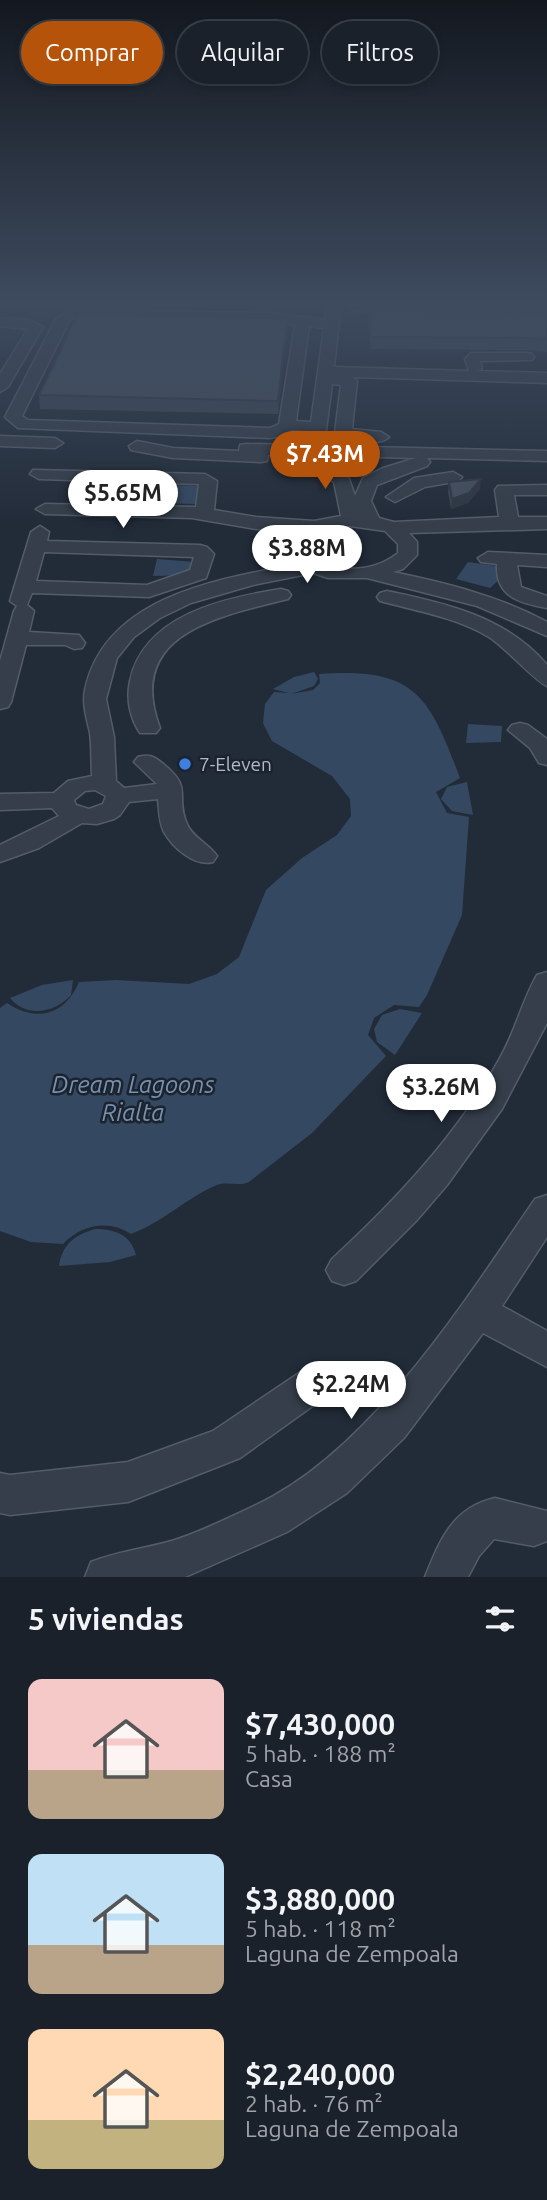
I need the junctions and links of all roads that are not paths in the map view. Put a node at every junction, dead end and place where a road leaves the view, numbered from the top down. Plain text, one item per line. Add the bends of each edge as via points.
1 (32, 377) edge
2 (296, 377) edge
3 (324, 377) edge
4 (337, 377) edge
5 (495, 377) edge
6 (547, 378) edge
7 (24, 425) junction
8 (287, 425) junction
9 (319, 427) junction
10 (547, 441) edge
11 (6, 446) edge
12 (137, 446) junction
13 (316, 450) junction
14 (547, 456) edge
15 (299, 459) junction
16 (421, 462) junction
17 (547, 463) edge
18 (396, 469) junction
19 (453, 477) dead end
20 (342, 480) junction
21 (372, 481) junction
22 (408, 488) junction
23 (547, 490) edge
24 (204, 513) junction
25 (351, 520) junction
26 (509, 521) junction
27 (371, 522) junction
28 (547, 523) edge
29 (315, 527) junction
30 (41, 528) junction
31 (392, 528) junction
32 (547, 561) edge
33 (316, 567) junction
34 (370, 574) junction
35 (191, 586) junction
36 (281, 595) dead end
37 (387, 597) dead end
38 (23, 600) junction
39 (531, 613) edge
40 (150, 615) junction
41 (179, 629) junction
42 (498, 633) junction
43 (16, 638) junction
44 (74, 643) dead end
45 (547, 679) edge
46 (0, 702) edge
47 (148, 728) dead end
48 (520, 730) dead end
49 (547, 758) edge
50 (146, 762) dead end
51 (111, 790) junction
52 (172, 790) junction
53 (0, 802) edge
54 (70, 808) junction
55 (0, 854) edge
56 (204, 856) dead end
57 (547, 985) edge
58 (547, 1209) edge
59 (344, 1270) dead end
60 (478, 1311) junction
61 (547, 1350) edge
62 (315, 1383) dead end
63 (0, 1493) edge
64 (534, 1526) dead end
65 (106, 1577) edge
66 (446, 1577) edge

1 - 7 street via 13,417
2 - 8 street
3 - 9 street
4 - 10 street via 349,381 343,432 348,435
5 - 6 street
7 - 8 street via 226,424 270,433
7 - 11 street
8 - 9 street
9 - 13 street
11 - 12 street
12 - 13 street
12 - 15 street via 173,453
13 - 14 street
15 - 16 street
15 - 20 street
16 - 17 street
16 - 18 street
18 - 21 street
18 - 22 street
19 - 22 street
20 - 21 street
20 - 25 street
21 - 22 street
21 - 27 street via 362,501
23 - 26 street via 504,490
24 - 29 street
24 - 30 street
24 - 30 street via 205,479 46,475
25 - 27 street
25 - 29 street
26 - 28 street
26 - 31 street
27 - 31 street
29 - 33 street via 303,533 297,551
30 - 35 street via 203,552 199,574
30 - 38 street
31 - 34 street via 410,542 408,558
32 - 39 street via 497,559 510,589
33 - 34 street
33 - 35 street
34 - 39 street via 464,593
35 - 38 street
35 - 40 street
36 - 41 street via 227,607
37 - 42 street via 447,611
38 - 43 street
39 - 42 street
40 - 41 street
40 - 51 street via 119,641 97,682 95,706
41 - 47 street via 151,657 140,682
42 - 45 street via 531,658
43 - 44 street via 72,639
43 - 46 street
48 - 49 street via 539,744
50 - 52 street via 165,775
51 - 52 street
51 - 54 street via 89,783 74,787
51 - 54 street via 116,806 103,814
52 - 56 street via 176,830
53 - 54 street
54 - 55 street via 30,842
57 - 59 street via 521,1049 463,1140 381,1237
58 - 60 street
60 - 61 street
60 - 65 street via 390,1425 333,1479 274,1518 171,1562
62 - 63 street via 226,1445 128,1482
64 - 66 street via 498,1518 482,1521 468,1536

